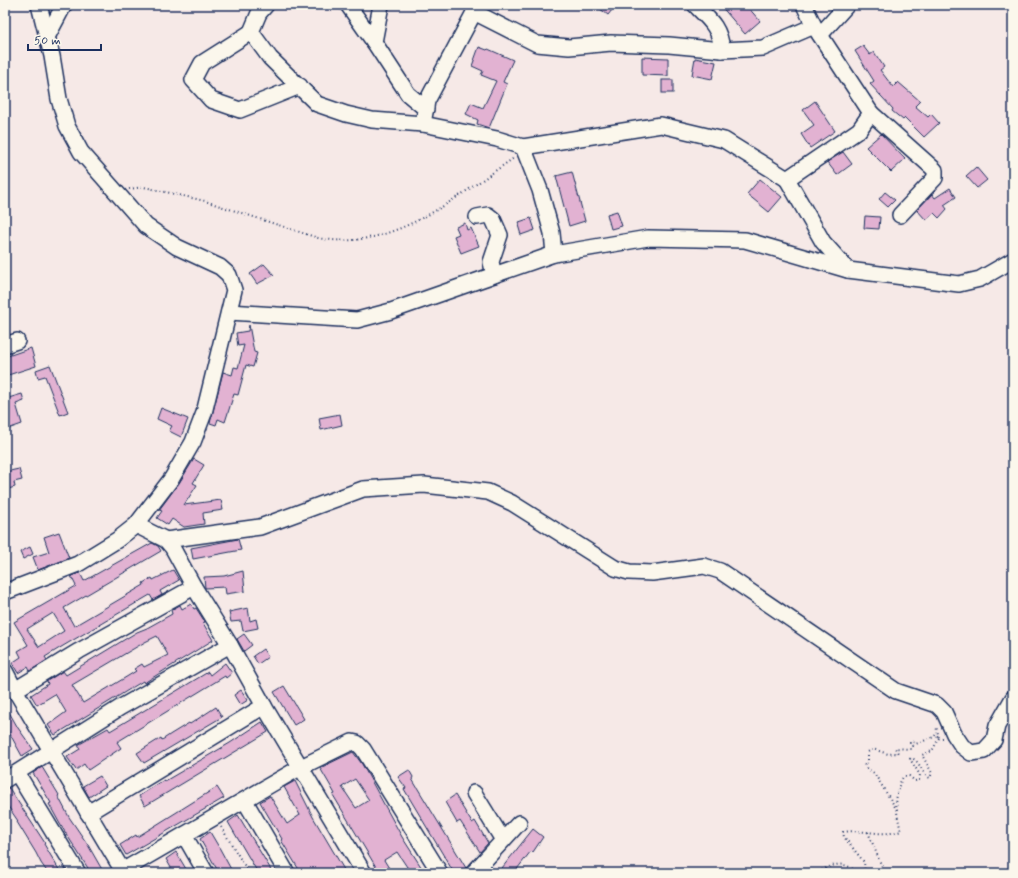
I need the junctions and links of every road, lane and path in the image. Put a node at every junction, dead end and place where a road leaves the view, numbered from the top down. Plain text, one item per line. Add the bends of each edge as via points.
1 (39, 5) edge
2 (64, 5) edge
3 (266, 5) edge
4 (348, 5) edge
5 (381, 5) edge
6 (695, 5) edge
7 (804, 5) edge
8 (847, 5) edge
9 (476, 9) edge
10 (817, 30) junction
11 (251, 32) junction
12 (47, 37) junction
13 (374, 42) junction
14 (722, 50) junction
15 (300, 86) junction
16 (871, 113) junction
17 (424, 117) junction
18 (524, 149) junction
19 (787, 179) junction
20 (118, 195) junction
21 (900, 215) dead end
22 (477, 217) dead end
23 (554, 254) junction
24 (1013, 260) edge
25 (848, 270) junction
26 (494, 275) junction
27 (229, 312) junction
28 (136, 525) junction
29 (166, 540) junction
30 (194, 586) junction
31 (5, 592) edge
32 (230, 645) junction
33 (5, 671) edge
34 (15, 690) junction
35 (1013, 698) edge
36 (264, 706) junction
37 (936, 724) dead end
38 (939, 738) junction
39 (51, 752) junction
40 (302, 767) junction
41 (11, 776) edge
42 (474, 793) dead end
43 (244, 801) junction
44 (897, 811) junction
45 (88, 813) junction
46 (216, 817) junction
47 (518, 823) dead end
48 (868, 832) junction
49 (184, 835) junction
50 (503, 840) junction
51 (882, 867) dead end
52 (123, 872) edge
53 (865, 872) edge
54 (78, 873) edge
55 (206, 873) edge
56 (249, 873) edge
57 (287, 873) edge
58 (364, 873) edge
59 (440, 873) edge
60 (473, 873) edge
61 (814, 873) edge

1 - 12 street
2 - 12 street
3 - 11 street via 259,13
4 - 13 street
5 - 13 street
6 - 14 street via 714,24 721,37
7 - 10 street
8 - 10 street
9 - 14 street via 537,44 569,47 611,43 654,44
9 - 17 street via 427,101
10 - 14 street via 763,48
10 - 16 street
11 - 15 street via 270,58
11 - 15 street via 202,62 193,80 211,100 240,110
12 - 20 street via 67,126 81,152
13 - 17 street
15 - 17 street via 317,104 346,114 372,120
16 - 19 street via 859,130
16 - 21 street via 935,170 935,178
17 - 18 street
18 - 19 street via 661,125 724,140
18 - 20 path via 442,208 379,235 337,242 205,201 144,187 124,189
18 - 23 street via 540,190 552,232
19 - 25 street via 823,242
20 - 27 street via 146,226 229,275 234,290
22 - 26 street via 488,215 493,219 500,235 492,258
23 - 25 street via 648,238 745,240
23 - 26 street
24 - 25 street via 980,279 959,284
26 - 27 street via 391,311 357,320
27 - 28 street via 204,413 192,442 172,478
28 - 29 street
28 - 31 street via 78,564
29 - 30 street
29 - 35 street via 260,527 363,489 424,485 488,492 512,503 615,568 629,572 652,573 704,566 720,571 896,691 937,704 962,746 971,753 984,751 994,740 997,726
30 - 32 street
30 - 34 street via 79,650
32 - 36 street
32 - 39 street via 120,707
33 - 34 street
34 - 39 street
36 - 40 street
36 - 45 street
37 - 38 path
38 - 44 path via 932,751 922,755 932,773 930,778 916,760 910,759 920,775 919,780 915,781 909,776 903,777 896,794
38 - 44 path via 936,734 913,745 911,749 895,748 898,754 873,749 868,752 868,762 864,764 874,773
39 - 41 street
39 - 45 street
40 - 43 street
40 - 58 street
40 - 59 street via 345,744 357,743
41 - 54 street
42 - 50 street
43 - 46 street
43 - 57 street
44 - 48 path via 901,830 889,834
45 - 52 street
46 - 49 street
46 - 56 path
47 - 50 street
48 - 51 path
48 - 53 path via 843,832 844,837 864,862
49 - 52 street
49 - 55 street
50 - 60 street
53 - 61 path via 856,872 850,866 837,864

